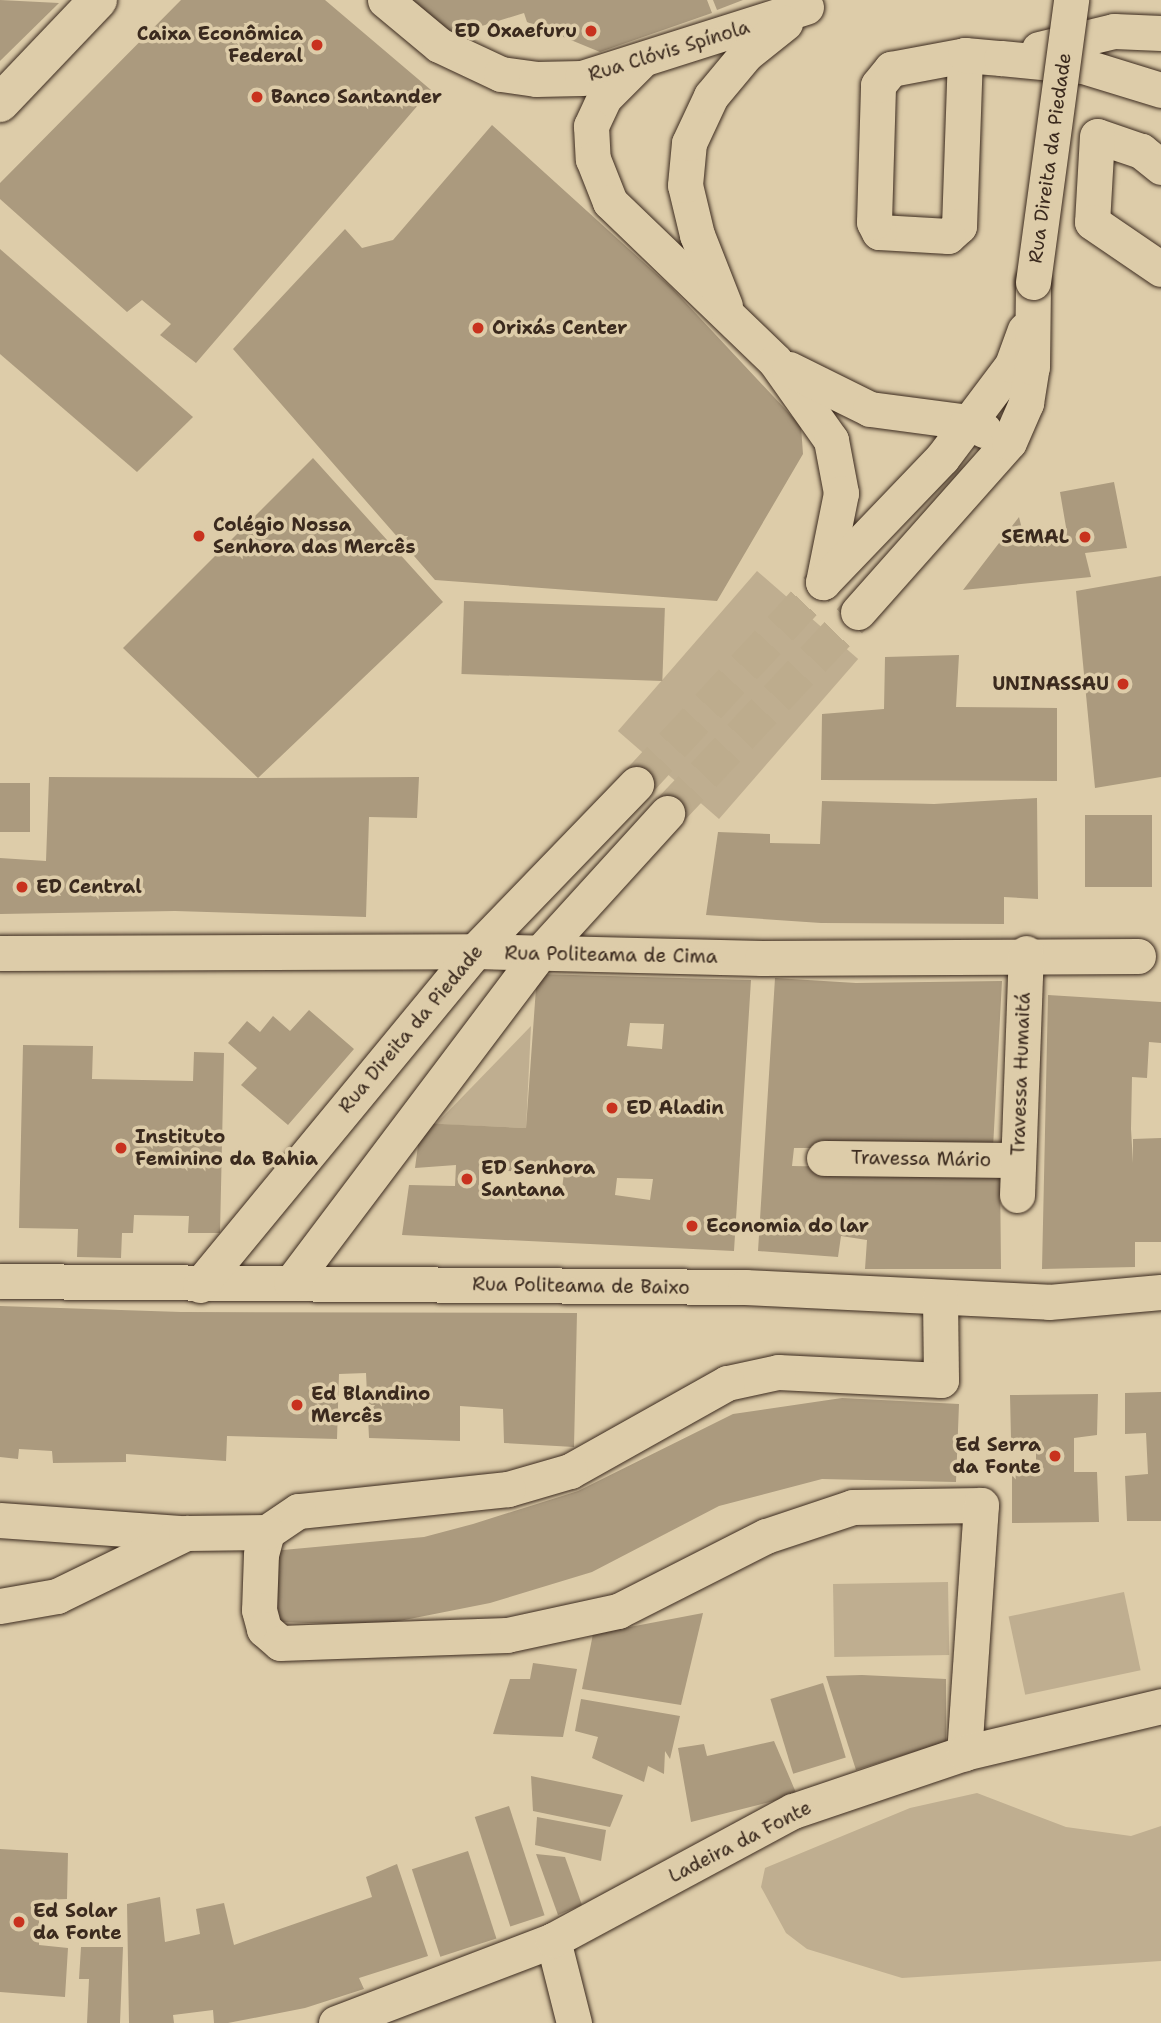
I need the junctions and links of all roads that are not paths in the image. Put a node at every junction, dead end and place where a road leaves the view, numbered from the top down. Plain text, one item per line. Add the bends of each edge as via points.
1 (385, 0) edge
2 (1070, 0) edge
3 (89, 3) edge
4 (816, 4) edge
5 (1161, 33) edge
6 (965, 55) junction
7 (1001, 58) junction
8 (642, 60) junction
9 (1161, 90) edge
10 (0, 103) edge
11 (1161, 167) edge
12 (1161, 269) edge
13 (727, 312) junction
14 (1030, 317) junction
15 (775, 361) junction
16 (967, 422) junction
17 (1009, 442) junction
18 (858, 612) tunnel mouth
19 (636, 784) tunnel mouth
20 (667, 813) tunnel mouth
21 (475, 951) junction
22 (0, 953) edge
23 (1026, 953) junction
24 (538, 954) junction
25 (1138, 956) dead end
26 (824, 1158) dead end
27 (1017, 1160) junction
28 (1017, 1195) dead end
29 (0, 1281) edge
30 (291, 1283) junction
31 (200, 1285) junction
32 (1161, 1292) edge
33 (940, 1297) junction
34 (0, 1520) edge
35 (267, 1532) junction
36 (186, 1533) junction
37 (0, 1606) edge
38 (1161, 1706) edge
39 (964, 1740) junction
40 (553, 1940) junction
41 (336, 2023) edge
42 (574, 2023) edge

1 - 8 street, Rua Clóvis Spínola via 439,45 501,74 582,78
2 - 14 street, Rua Direita da Piedade, bridge
3 - 10 main road
4 - 8 street, Rua Clóvis Spínola
4 - 13 street via 746,54 711,96 688,143 685,185 697,235
5 - 7 street via 1114,31
6 - 6 street via 912,61 891,69 878,85 874,222 879,232 948,236 960,226
6 - 7 street
7 - 9 street via 1083,66
8 - 13 street via 604,98 591,126 593,159 610,202
11 - 12 street via 1140,151 1097,136 1092,222
13 - 15 street
14 - 16 street, Rua Direita da Piedade via 1012,365
14 - 17 street, Rua Direita da Piedade via 1032,367 1026,403
15 - 16 street via 870,409
15 - 16 street, Rua Direita da Piedade via 831,440 840,471 841,493 823,582 942,458
16 - 17 street
17 - 18 street, Rua Direita da Piedade
19 - 21 street, Rua Direita da Piedade
20 - 24 street
21 - 22 street, Rua Politeama de Cima
21 - 24 street, Rua Politeama de Cima
21 - 31 street, Rua Direita da Piedade
23 - 24 street, Rua Politeama de Cima via 762,958
23 - 25 street, Rua Politeama de Cima
23 - 27 street, Travessa Humaitá
24 - 30 street
26 - 27 street, Travessa Mário
27 - 28 street, Travessa Humaitá
29 - 31 street, Rua Politeama de Baixo
30 - 31 street, Rua Politeama de Baixo
30 - 33 street, Rua Politeama de Baixo via 745,1287
32 - 33 street, Rua Politeama de Baixo via 1049,1303
33 - 35 street via 941,1380 778,1372 727,1384 570,1471 508,1489 298,1511
34 - 36 street
35 - 36 street
35 - 39 street via 261,1554 259,1610 264,1629 280,1643 375,1643 507,1635 618,1611 766,1535 853,1507 981,1505
36 - 37 street via 57,1596
38 - 39 street, Ladeira da Fonte
39 - 40 street, Ladeira da Fonte via 793,1811
40 - 41 street, Ladeira da Fonte
40 - 42 street

